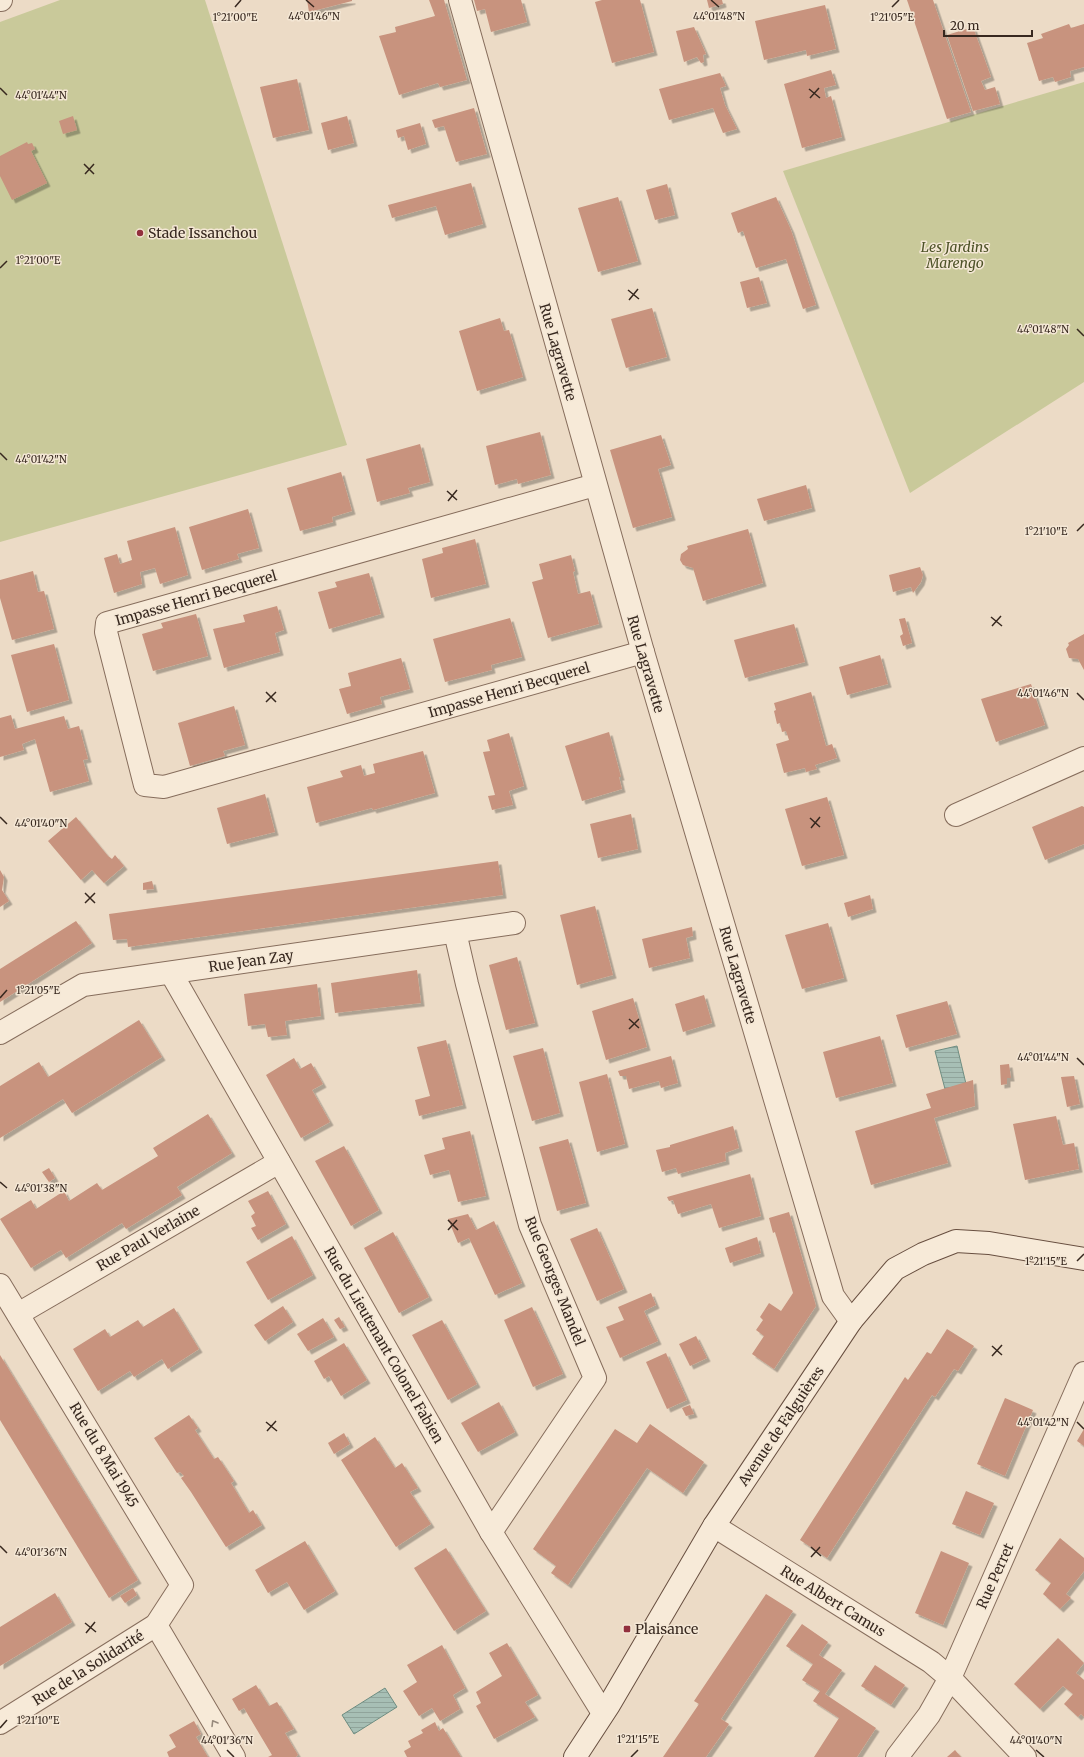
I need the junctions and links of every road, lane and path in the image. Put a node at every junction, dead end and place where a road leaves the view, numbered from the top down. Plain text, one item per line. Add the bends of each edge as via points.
1 (460, 0) edge
2 (595, 485) junction
3 (643, 652) junction
4 (1084, 758) edge
5 (956, 815) dead end
6 (514, 923) dead end
7 (455, 932) junction
8 (171, 973) junction
9 (0, 1033) edge
10 (279, 1162) junction
11 (1084, 1259) edge
12 (0, 1285) edge
13 (18, 1314) junction
14 (851, 1321) junction
15 (1084, 1373) edge
16 (714, 1526) junction
17 (491, 1532) junction
18 (156, 1625) junction
19 (950, 1678) junction
20 (603, 1713) junction
21 (0, 1723) edge
22 (234, 1757) edge
23 (575, 1757) edge
24 (897, 1757) edge
25 (1026, 1757) edge

1 - 2 street, Rue Lagravette
2 - 3 street, Rue Lagravette
2 - 3 street, Impasse Henri Becquerel via 107,623 106,632 146,785 164,787
3 - 14 street, Rue Lagravette via 833,1296
4 - 5 street
6 - 7 street, Rue Jean Zay
7 - 8 street, Rue Jean Zay
7 - 17 street, Rue Georges Mandel via 530,1225 595,1378
8 - 9 street, Rue Jean Zay via 83,985
8 - 10 street, Rue du Lieutenant Colonel Fabien
10 - 13 street, Rue Paul Verlaine
10 - 17 street, Rue du Lieutenant Colonel Fabien
11 - 14 street, Avenue de Falguières via 989,1243 956,1242 923,1254 895,1269
12 - 13 street, Rue du 8 Mai 1945
13 - 18 street, Rue du 8 Mai 1945 via 182,1585
14 - 16 street, Avenue de Falguières
15 - 19 street, Rue Perret
16 - 19 street, Rue Albert Camus via 931,1662
16 - 20 street, Avenue de Falguières
17 - 20 street, Rue du Lieutenant Colonel Fabien
18 - 21 street, Rue de la Solidarité
22 -> 18 street
19 - 24 street, Rue Perret via 929,1715
19 - 25 street
20 - 23 street, Avenue de Falguières

